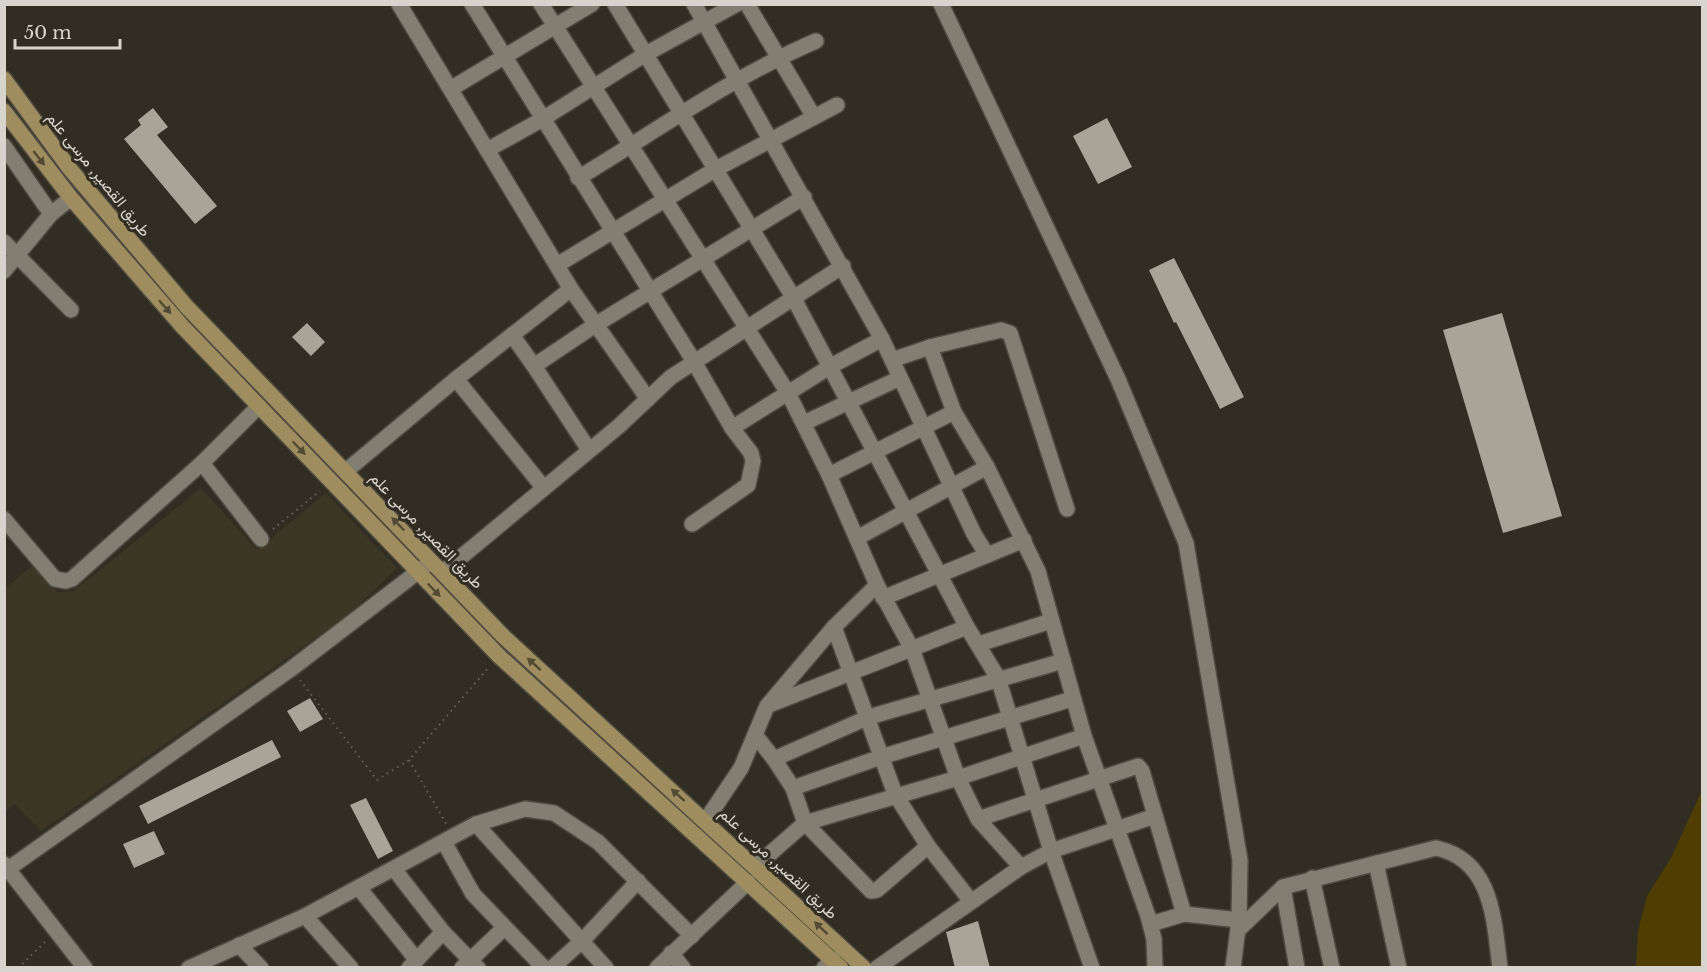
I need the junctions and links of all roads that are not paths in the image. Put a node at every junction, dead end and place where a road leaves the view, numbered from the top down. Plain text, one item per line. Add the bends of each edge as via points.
1 (399, 4) edge
2 (472, 4) edge
3 (541, 4) edge
4 (592, 4) edge
5 (615, 4) edge
6 (694, 4) edge
7 (737, 4) edge
8 (747, 4) edge
9 (941, 4) edge
10 (706, 24) junction
11 (555, 27) junction
12 (816, 41) dead end
13 (644, 55) junction
14 (504, 57) junction
15 (777, 58) junction
16 (4, 79) edge
17 (737, 81) junction
18 (593, 87) junction
19 (452, 88) junction
20 (837, 105) dead end
21 (4, 111) edge
22 (681, 114) junction
23 (814, 117) junction
24 (542, 120) junction
25 (771, 140) junction
26 (4, 146) edge
27 (631, 146) junction
28 (487, 150) junction
29 (716, 169) junction
30 (578, 178) junction
31 (804, 197) junction
32 (71, 198) junction
33 (665, 200) junction
34 (51, 214) junction
35 (753, 228) junction
36 (612, 232) junction
37 (4, 242) edge
38 (16, 255) junction
39 (704, 261) junction
40 (557, 265) junction
41 (843, 266) junction
42 (4, 271) edge
43 (571, 289) junction
44 (650, 292) junction
45 (793, 297) junction
46 (71, 310) dead end
47 (595, 325) junction
48 (744, 328) junction
49 (512, 334) junction
50 (882, 339) junction
51 (930, 347) junction
52 (693, 360) junction
53 (892, 360) junction
54 (534, 366) junction
55 (831, 366) junction
56 (900, 378) junction
57 (456, 379) junction
58 (788, 393) junction
59 (648, 399) junction
60 (849, 402) junction
61 (259, 406) junction
62 (954, 412) junction
63 (804, 423) junction
64 (924, 427) junction
65 (732, 428) junction
66 (589, 450) junction
67 (875, 451) junction
68 (202, 463) junction
69 (987, 467) junction
70 (346, 471) junction
71 (829, 474) junction
72 (951, 485) junction
73 (543, 487) junction
74 (1067, 509) dead end
75 (906, 510) junction
76 (4, 519) edge
77 (692, 525) dead end
78 (857, 538) junction
79 (261, 539) road end
80 (1024, 540) junction
81 (987, 555) junction
82 (432, 560) junction
83 (443, 572) junction
84 (418, 573) junction
85 (941, 574) junction
86 (880, 592) junction
87 (1051, 621) junction
88 (834, 627) junction
89 (967, 627) junction
90 (980, 644) junction
91 (912, 649) junction
92 (1063, 661) junction
93 (850, 675) junction
94 (998, 678) junction
95 (931, 699) junction
96 (1072, 699) junction
97 (767, 706) junction
98 (869, 717) junction
99 (1010, 717) junction
100 (756, 736) junction
101 (1084, 736) junction
102 (944, 738) junction
103 (1022, 756) junction
104 (881, 757) junction
105 (774, 759) junction
106 (958, 778) junction
107 (1098, 778) junction
108 (793, 788) junction
109 (895, 794) junction
110 (1035, 801) junction
111 (1155, 816) junction
112 (978, 819) junction
113 (706, 820) junction
114 (805, 822) junction
115 (476, 824) junction
116 (1116, 828) junction
117 (449, 840) junction
118 (928, 846) junction
119 (1051, 851) junction
120 (1376, 863) junction
121 (6, 866) edge
122 (756, 866) junction
123 (1021, 867) junction
124 (394, 868) junction
125 (1312, 879) junction
126 (638, 881) junction
127 (748, 882) junction
128 (1283, 887) junction
129 (359, 888) junction
130 (970, 900) junction
131 (1184, 914) junction
132 (305, 916) junction
133 (1151, 924) junction
134 (1238, 925) junction
135 (504, 928) junction
136 (443, 932) junction
137 (692, 936) junction
138 (583, 940) junction
139 (239, 945) junction
140 (671, 953) junction
141 (413, 964) edge
142 (470, 964) edge
143 (833, 965) edge
144 (85, 968) edge
145 (189, 968) edge
146 (261, 968) edge
147 (351, 968) edge
148 (544, 968) edge
149 (552, 968) edge
150 (606, 968) edge
151 (657, 968) edge
152 (683, 968) edge
153 (864, 968) edge
154 (877, 968) edge
155 (1092, 968) edge
156 (1155, 968) edge
157 (1233, 968) edge
158 (1297, 968) edge
159 (1332, 968) edge
160 (1399, 968) edge
161 (1500, 968) edge

1 - 19 street
2 - 14 street
3 - 11 street
4 - 11 street
5 - 13 street
6 - 10 street
7 - 10 street
8 - 15 street
9 - 134 street via 1118,379 1186,543 1240,860
10 - 13 street
10 - 17 street
11 - 14 street
11 - 18 street
12 - 15 street
13 - 18 street
13 - 22 street
14 - 19 street
14 - 24 street
15 - 17 street
15 - 23 street
16 - 70 main road, طريق القصير, مرسى علم via 113,223 186,306
17 - 22 street
17 - 25 street
18 - 24 street
18 - 27 street
19 - 28 street
20 - 23 street
21 -> 32 main road, طريق القصير, مرسى علم
22 - 27 street
22 - 29 street
23 - 25 street
24 - 28 street
24 - 30 street
25 - 29 street
25 - 31 street
26 - 34 street
27 - 30 street
27 - 33 street
28 - 40 street
29 - 33 street
29 - 35 street
30 - 36 street
31 - 35 street
31 - 41 street
32 - 34 street
32 -> 61 main road, طريق القصير, مرسى علم via 153,295
33 - 36 street
33 - 39 street
34 - 38 street
35 - 39 street
35 - 45 street
36 - 40 street
36 - 44 street
37 - 38 street
38 - 42 street
38 - 46 street
39 - 44 street
39 - 48 street
40 - 43 street
41 - 45 street
41 - 50 street
43 - 47 street
43 - 49 street
44 - 47 street
44 - 52 street
45 - 48 street
45 - 55 street
47 - 54 street
47 - 59 street
48 - 52 street
48 - 58 street
49 - 54 street
49 - 57 street
50 - 53 street
50 - 55 street
51 - 53 street
51 - 62 street
51 - 74 street via 1001,330 1010,333
52 - 59 street
52 - 65 street
53 - 56 street
54 - 66 street
55 - 58 street
55 - 60 street
56 - 60 street
56 - 64 street
57 - 70 street
57 - 73 street
58 - 63 street
58 - 65 street
59 - 66 street
60 - 63 street
60 - 67 street
61 - 68 street
61 -> 84 main road, طريق القصير, مرسى علم
62 - 64 street
62 - 69 street
63 - 71 street
64 - 67 street
64 - 72 street
65 - 77 street via 751,453 748,485
66 - 73 street
67 - 71 street
67 - 75 street
68 - 76 street via 78,575 66,581 55,579
68 - 79 street
69 - 72 street
69 - 80 street
82 -> 70 main road, طريق القصير, مرسى علم
71 - 78 street
72 - 75 street
72 - 81 street
73 - 83 street
75 - 78 street
75 - 85 street
78 - 86 street
80 - 81 street
80 - 87 street via 1038,571
81 - 85 street
82 - 83 main road, طريق القصير, مرسى علم
82 - 84 street
113 -> 83 main road, طريق القصير, مرسى علم via 503,636
84 - 121 street via 291,669
84 -> 127 main road, طريق القصير, مرسى علم via 499,656
85 - 86 street
85 - 89 street
86 - 88 street
86 - 91 street
87 - 90 street
87 - 92 street
88 - 93 street
88 - 97 street
89 - 90 street
89 - 91 street
90 - 94 street
91 - 93 street
91 - 95 street
92 - 94 street
92 - 96 street
93 - 97 street
93 - 98 street
94 - 95 street
94 - 99 street
95 - 98 street
95 - 102 street
96 - 99 street
96 - 101 street
97 - 100 street
98 - 104 street
98 - 105 street
99 - 102 street
99 - 103 street
100 - 105 street
100 - 113 street via 741,768
101 - 103 street
101 - 107 street
102 - 104 street
102 - 106 street
103 - 106 street
103 - 110 street
104 - 108 street
104 - 109 street
105 - 108 street
106 - 109 street
106 - 112 street
107 - 110 street
107 - 111 street via 1138,766
107 - 116 street
108 - 114 street
109 - 114 street
109 - 118 street
110 - 112 street
110 - 119 street
111 - 116 street
111 - 131 street
112 - 123 street
113 - 122 main road, طريق القصير, مرسى علم
114 - 118 street via 874,891
114 - 122 street
115 - 117 street
115 - 126 street via 525,809 554,813 598,842
115 - 138 street via 504,859
116 - 119 street
116 - 133 street
117 - 124 street
117 - 135 street via 473,894
118 - 130 street
119 - 123 street
119 - 155 street
120 - 125 street
120 - 160 street
120 - 161 street via 1436,848 1461,857 1484,883 1493,914
121 - 144 street
153 -> 122 main road, طريق القصير, مرسى علم
123 - 130 street
124 - 129 street
124 - 136 street
125 - 128 street
125 - 159 street
126 - 137 street
126 - 138 street
127 - 137 street
127 - 143 main road, طريق القصير, مرسى علم
128 - 134 street
128 - 158 street
129 - 132 street
129 - 141 street
130 - 154 street
131 - 133 street
131 - 134 street
132 - 139 street
132 - 147 street
133 - 156 street
134 - 157 street
135 - 142 street
135 - 148 street
136 - 141 street
136 - 142 street
137 - 140 street
138 - 149 street
138 - 150 street
139 - 145 street
139 - 146 street
140 - 151 street
140 - 152 street

